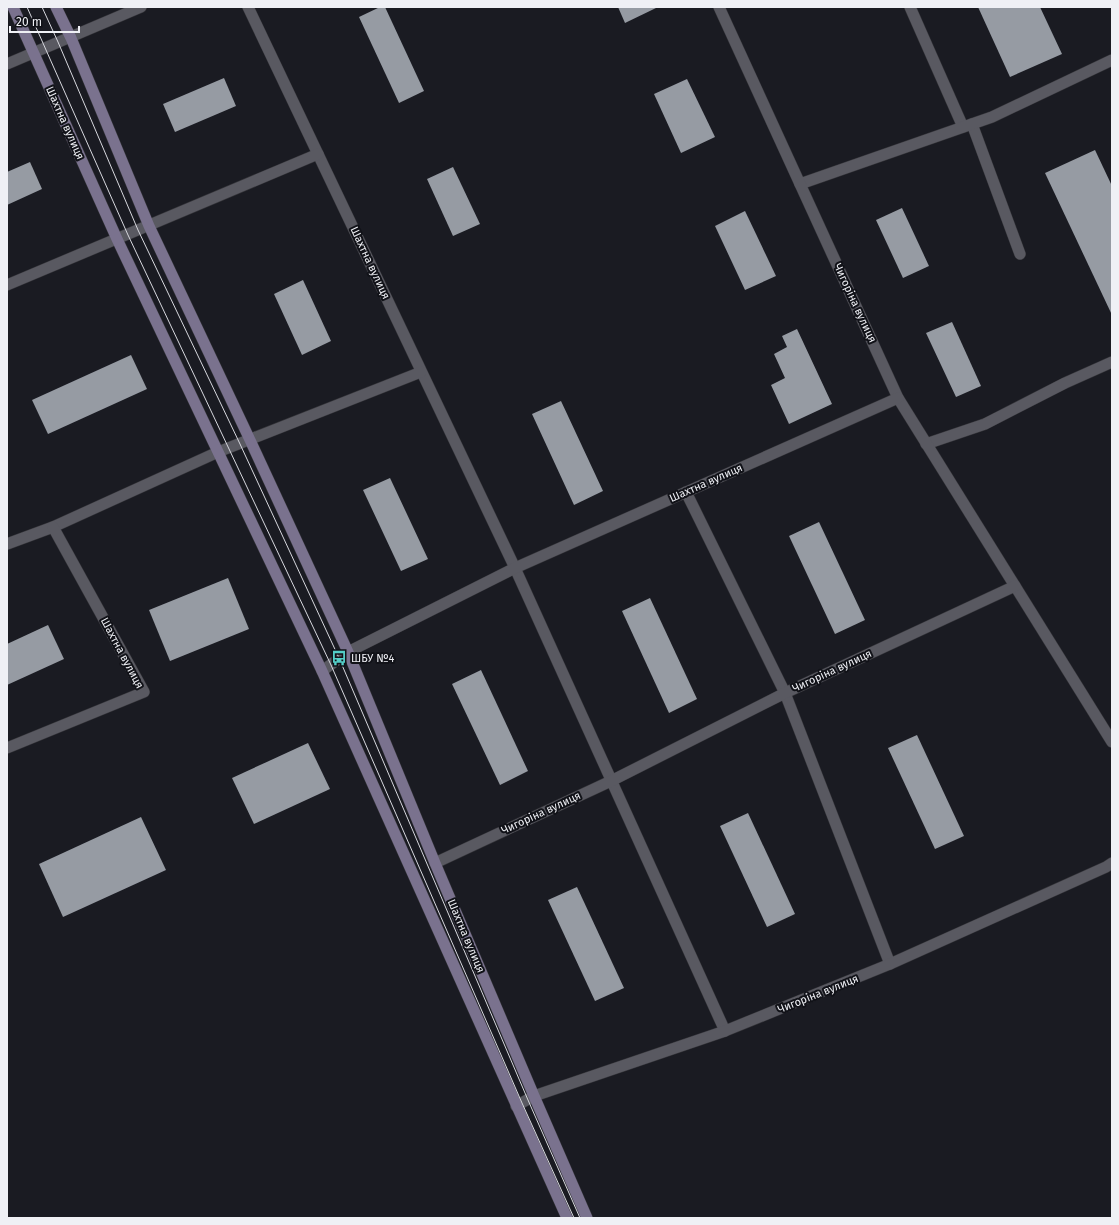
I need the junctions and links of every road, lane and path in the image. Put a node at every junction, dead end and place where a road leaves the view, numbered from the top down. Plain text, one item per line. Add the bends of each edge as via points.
1 (13, 7) edge
2 (56, 7) edge
3 (141, 7) edge
4 (248, 7) edge
5 (719, 7) edge
6 (910, 7) edge
7 (70, 38) junction
8 (33, 52) junction
9 (1112, 60) edge
10 (7, 64) edge
11 (967, 126) junction
12 (318, 154) junction
13 (800, 184) junction
14 (149, 226) junction
15 (117, 239) junction
16 (1020, 254) dead end
17 (7, 285) edge
18 (1112, 362) edge
19 (421, 372) junction
20 (898, 398) junction
21 (250, 440) junction
22 (926, 444) junction
23 (218, 452) junction
24 (686, 492) junction
25 (54, 527) junction
26 (7, 544) edge
27 (515, 568) junction
28 (1015, 586) junction
29 (348, 652) junction
30 (322, 671) junction
31 (785, 693) junction
32 (1112, 742) edge
33 (7, 748) edge
34 (611, 781) junction
35 (435, 863) junction
36 (1112, 863) edge
37 (890, 964) junction
38 (725, 1031) junction
39 (534, 1096) junction
40 (516, 1106) junction
41 (567, 1218) edge
42 (587, 1218) edge

1 - 8 main road, Шахтна вулиця
2 - 7 main road, Шахтна вулиця
3 - 7 street
4 - 12 street, Шахтна вулиця
5 - 13 street, Чигоріна вулиця
6 - 11 street
7 - 8 street
7 - 14 main road, Шахтна вулиця
8 - 10 street
8 - 15 main road, Шахтна вулиця
9 - 11 street via 992,117
11 - 13 street
11 - 16 street
12 - 14 street
12 - 19 street, Шахтна вулиця
13 - 20 street, Чигоріна вулиця
14 - 15 street
14 - 21 main road, Шахтна вулиця
15 - 17 street
15 - 23 main road, Шахтна вулиця
18 - 22 street via 985,424
19 - 21 street
19 - 27 street, Шахтна вулиця
20 - 22 street, Чигоріна вулиця
20 - 24 street, Шахтна вулиця
21 - 23 street
21 - 29 main road, Шахтна вулиця
22 - 28 street, Чигоріна вулиця
23 - 25 street
23 - 30 main road, Шахтна вулиця
24 - 27 street, Шахтна вулиця
24 - 31 street
25 - 26 street
25 - 33 street, Шахтна вулиця via 144,692
27 - 29 street, Шахтна вулиця
27 - 34 street
28 - 31 street, Чигоріна вулиця
28 - 32 street, Чигоріна вулиця
29 - 30 street, Шахтна вулиця
29 - 35 main road, Шахтна вулиця
30 - 40 main road, Шахтна вулиця
31 - 34 street, Чигоріна вулиця
31 - 37 street
34 - 35 street, Чигоріна вулиця
34 - 38 street
35 - 39 main road, Шахтна вулиця
36 - 37 street, Чигоріна вулиця
37 - 38 street, Чигоріна вулиця
38 - 39 street, Чигоріна вулиця
39 - 40 street, Чигоріна вулиця
39 - 42 main road, Шахтна вулиця
40 - 41 main road, Шахтна вулиця

